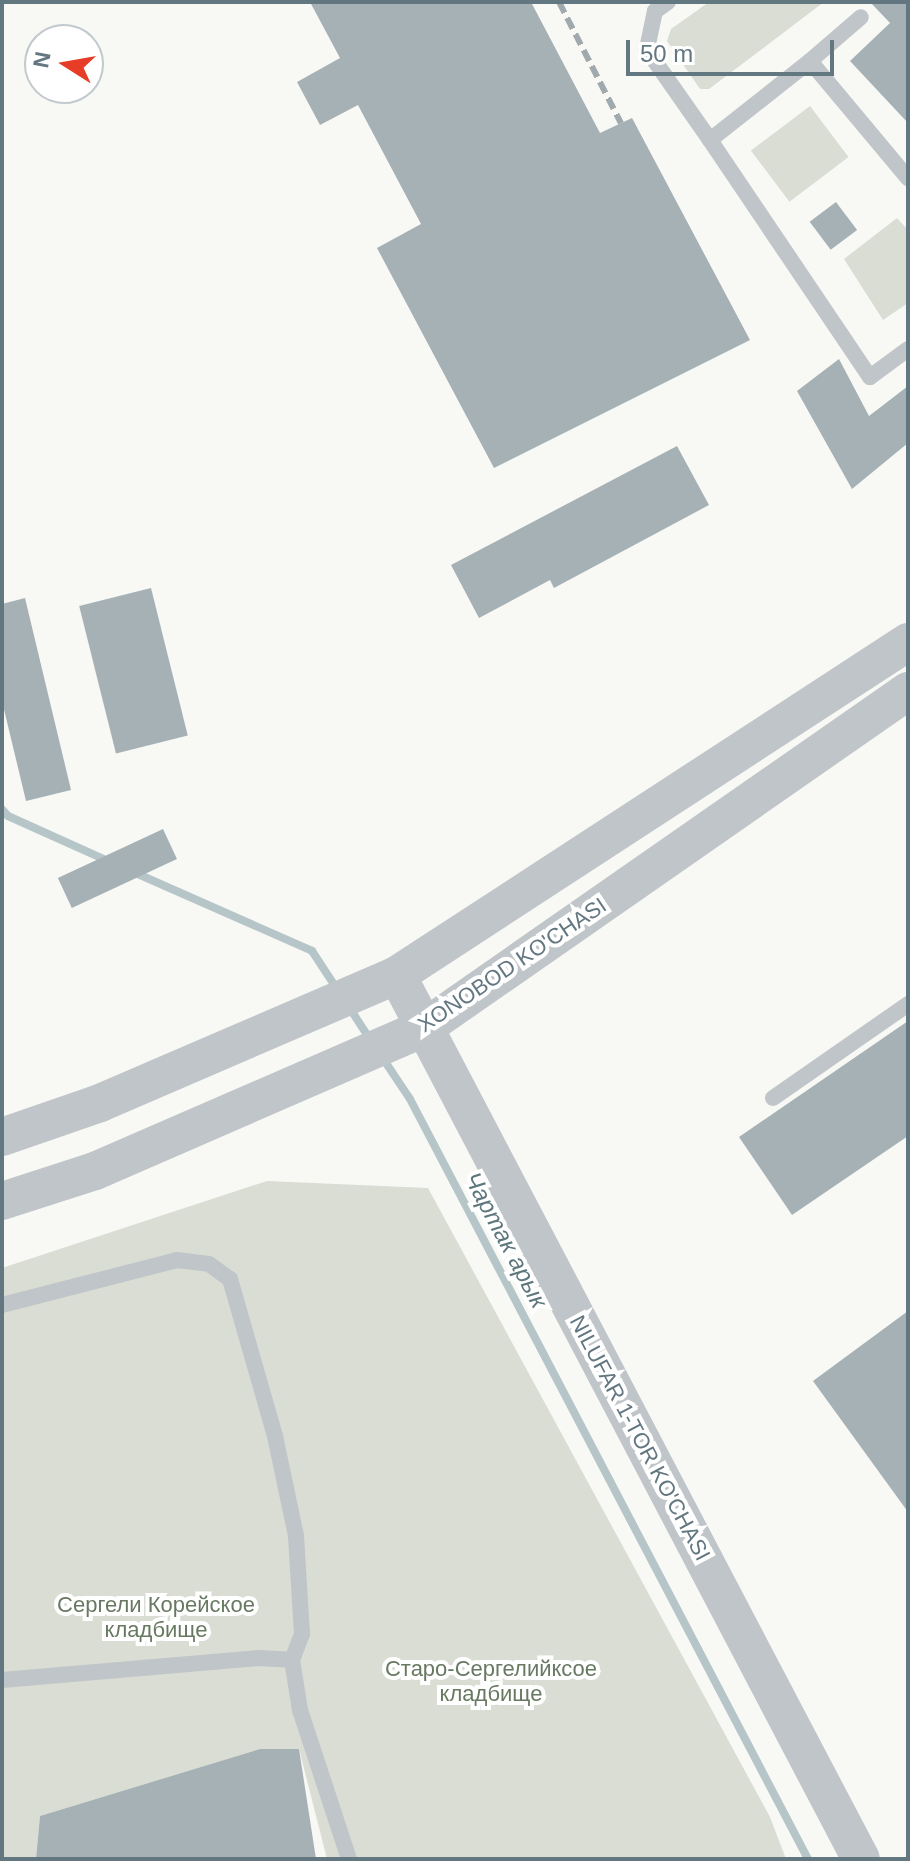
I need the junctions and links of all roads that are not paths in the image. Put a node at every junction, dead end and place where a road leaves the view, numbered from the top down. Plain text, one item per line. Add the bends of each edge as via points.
1 (668, 2) edge
2 (861, 17) dead end
3 (810, 61) junction
4 (710, 140) junction
5 (908, 178) edge
6 (908, 349) edge
7 (908, 642) edge
8 (836, 690) junction
9 (908, 691) edge
10 (858, 724) junction
11 (397, 975) junction
12 (908, 1004) edge
13 (424, 1028) junction
14 (773, 1098) dead end
15 (2, 1137) edge
16 (2, 1201) edge
17 (2, 1305) edge
18 (292, 1660) junction
19 (2, 1680) edge
20 (349, 1859) edge
21 (861, 1859) edge

1 - 4 lane via 655,11 647,50
2 - 3 lane
3 - 4 lane
3 - 5 lane
4 - 6 lane via 870,377
7 - 8 street
8 - 10 street
8 - 11 street
9 - 10 street, XONOBOD KO'CHASI
10 - 13 street, XONOBOD KO'CHASI
11 - 13 street, NILUFAR 1-TOR KO'CHASI
11 - 15 street via 100,1103
12 - 14 lane
13 - 16 street, XONOBOD KO'CHASI via 95,1171
13 - 21 street, NILUFAR 1-TOR KO'CHASI
17 - 18 lane via 177,1260 209,1264 230,1279 275,1436 296,1536 302,1634
18 - 19 lane via 258,1658
18 - 20 lane via 300,1710

